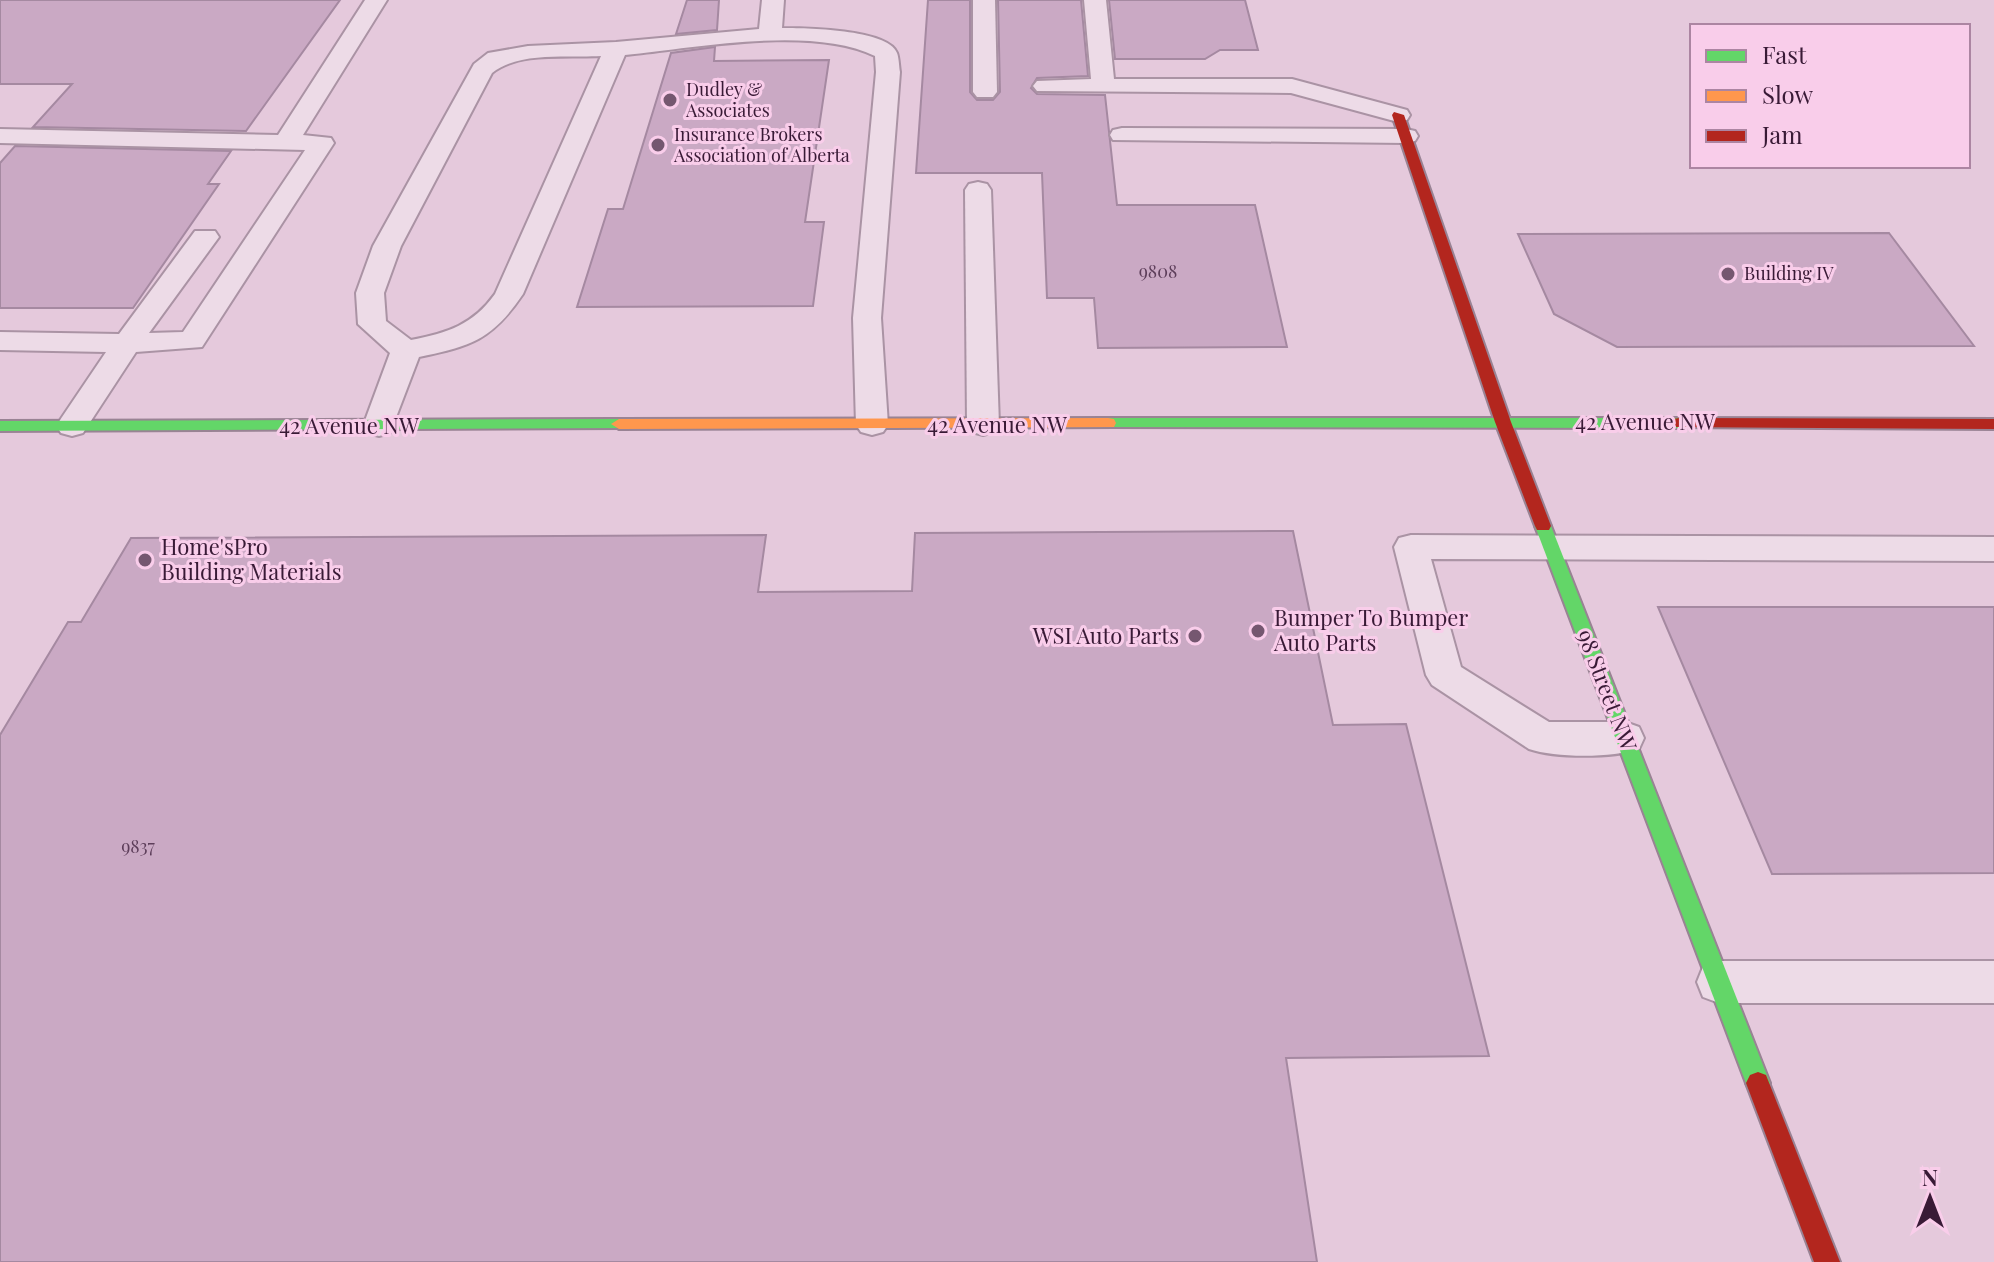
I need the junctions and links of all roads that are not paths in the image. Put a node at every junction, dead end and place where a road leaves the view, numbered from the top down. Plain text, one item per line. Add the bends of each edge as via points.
1 (376, 0) edge
2 (773, 0) edge
3 (984, 0) edge
4 (1095, 0) edge
5 (770, 36) junction
6 (616, 49) junction
7 (1045, 86) dead end
8 (1103, 86) junction
9 (985, 92) dead end
10 (1402, 125) junction
11 (1122, 135) dead end
12 (0, 136) edge
13 (286, 142) junction
14 (978, 190) dead end
15 (205, 237) dead end
16 (0, 341) edge
17 (127, 343) junction
18 (406, 351) junction
19 (1503, 422) junction
20 (1994, 424) edge
21 (872, 425) junction
22 (983, 425) junction
23 (0, 426) edge
24 (72, 426) junction
25 (379, 426) junction
26 (1553, 547) junction
27 (1994, 549) edge
28 (1625, 738) junction
29 (1719, 982) junction
30 (1994, 982) edge
31 (1827, 1262) edge

1 - 13 lane
2 - 5 lane
3 - 9 lane
4 - 8 lane
5 - 6 lane
5 - 21 lane via 855,38 886,53 867,318
6 - 18 lane via 494,320 470,336
6 - 18 lane via 528,53 496,58 482,69 387,246 370,293 372,324
7 - 8 lane
8 - 10 lane via 1292,86
10 - 11 lane
10 - 19 street, 98 Street NW
12 - 13 lane
13 - 17 lane via 322,143 192,341
14 - 22 lane
15 - 17 lane
16 - 17 lane
17 - 24 lane
18 - 25 lane
19 - 20 street, 42 Avenue NW
19 - 22 street, 42 Avenue NW
19 - 26 street, 98 Street NW
21 - 22 street, 42 Avenue NW
21 - 25 street, 42 Avenue NW
23 - 24 street, 42 Avenue NW
24 - 25 street, 42 Avenue NW
26 - 27 lane
26 - 28 street, 98 Street NW
26 - 28 lane via 1411,547 1445,675 1543,738
28 - 29 street, 98 Street NW
29 - 30 lane
29 - 31 street, 98 Street NW

